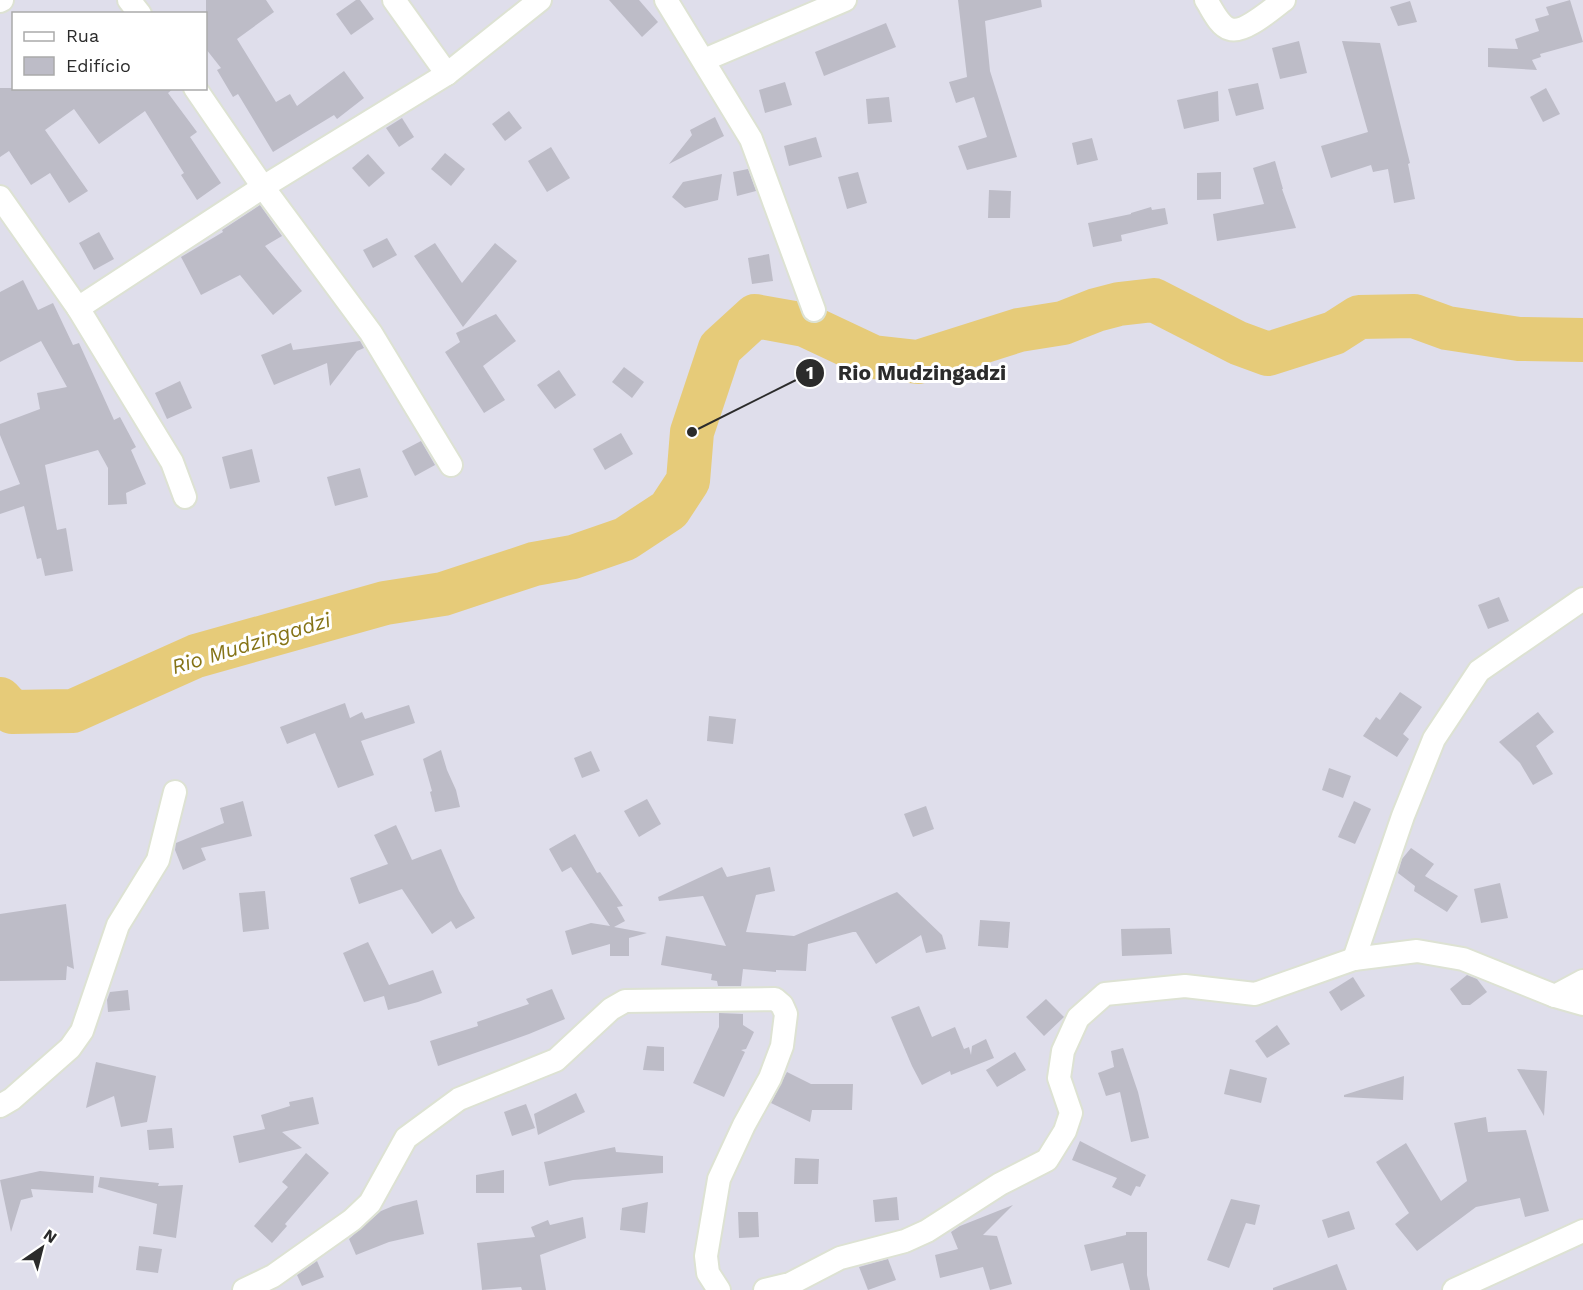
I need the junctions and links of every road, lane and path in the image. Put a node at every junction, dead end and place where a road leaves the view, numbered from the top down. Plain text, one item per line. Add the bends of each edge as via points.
1 (129, 0) edge
2 (394, 0) edge
3 (540, 0) edge
4 (666, 0) edge
5 (845, 0) edge
6 (1206, 0) edge
7 (1284, 0) edge
8 (138, 12) edge
9 (704, 60) junction
10 (447, 74) junction
11 (196, 90) edge
12 (263, 187) junction
13 (0, 197) edge
14 (78, 308) junction
15 (814, 310) dead end
16 (451, 465) dead end
17 (185, 497) dead end
18 (1583, 599) edge
19 (175, 792) dead end
20 (1354, 959) junction
21 (1583, 981) edge
22 (1555, 996) junction
23 (1583, 1004) edge
24 (0, 1106) edge
25 (1583, 1231) edge
26 (244, 1290) edge
27 (719, 1290) edge
28 (765, 1290) edge
29 (1454, 1290) edge

1 - 8 street
2 - 10 street
3 - 10 street
4 - 9 street
5 - 9 street
6 - 7 street via 1219,21 1230,29 1242,30
9 - 15 street via 751,139
10 - 12 street
11 - 12 street
12 - 14 street
12 - 16 street via 371,333
13 - 14 street
14 - 17 street via 172,462
18 - 20 street via 1479,671 1434,739
19 - 24 street via 158,860 118,925 82,1030 70,1048
20 - 22 street via 1417,951 1452,957
20 - 28 street via 1255,994 1185,986 1105,994 1078,1018 1063,1051 1059,1078 1071,1113 1047,1160 1000,1184 927,1232 840,1258 790,1284
21 - 22 street
22 - 23 street
25 - 29 street
26 - 27 street via 273,1276 352,1220 370,1203 406,1138 459,1099 556,1060 625,1001 775,999 786,1014 782,1046 719,1179 706,1256 708,1273

